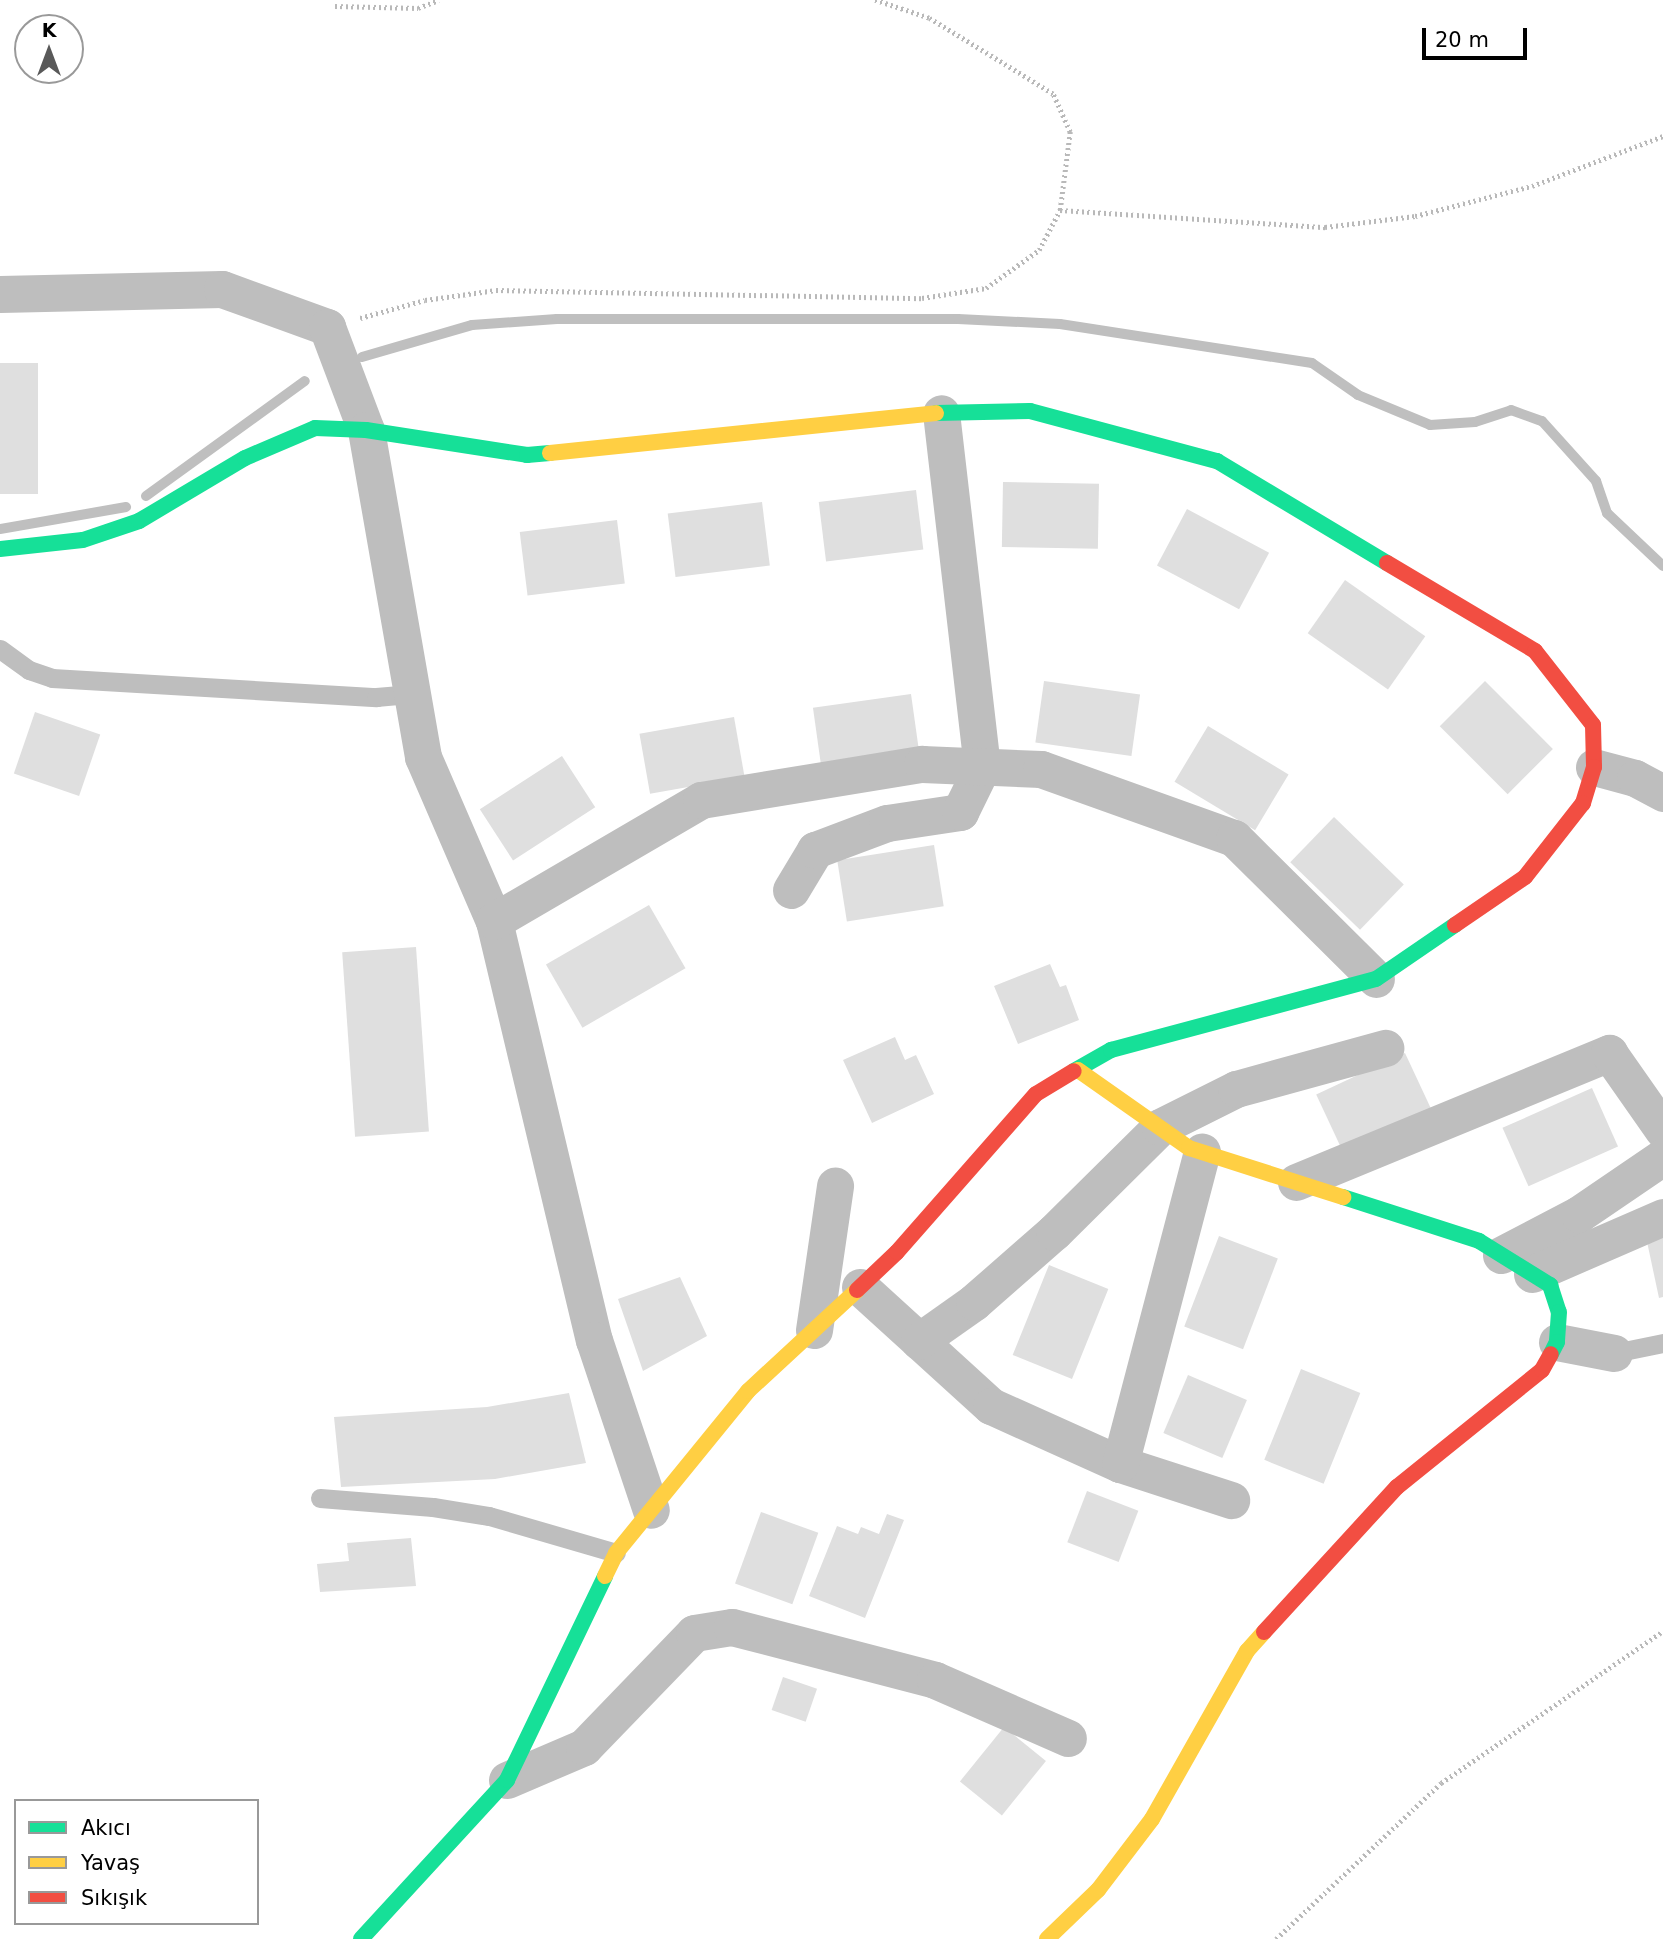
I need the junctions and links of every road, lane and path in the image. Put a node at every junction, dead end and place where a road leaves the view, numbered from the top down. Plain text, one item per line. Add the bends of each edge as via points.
1 (439, 0) edge
2 (876, 0) edge
3 (335, 6) dead end
4 (1663, 136) edge
5 (1060, 210) junction
6 (0, 294) edge
7 (327, 327) junction
8 (941, 413) junction
9 (366, 430) junction
10 (0, 549) edge
11 (0, 649) edge
12 (412, 694) junction
13 (982, 767) junction
14 (1594, 767) junction
15 (1663, 793) edge
16 (791, 890) dead end
17 (494, 921) junction
18 (1376, 979) junction
19 (1385, 1048) dead end
20 (1078, 1069) junction
21 (1160, 1127) junction
22 (1663, 1130) edge
23 (1202, 1152) junction
24 (1663, 1157) edge
25 (1296, 1182) junction
26 (835, 1186) dead end
27 (1663, 1217) edge
28 (1501, 1255) junction
29 (1532, 1274) junction
30 (860, 1287) junction
31 (814, 1330) junction
32 (919, 1341) junction
33 (1557, 1342) junction
34 (1663, 1343) edge
35 (1614, 1353) joint
36 (1120, 1464) junction
37 (320, 1499) dead end
38 (1231, 1500) dead end
39 (651, 1510) junction
40 (616, 1553) junction
41 (1663, 1631) edge
42 (1068, 1738) dead end
43 (507, 1780) junction
44 (361, 1939) edge
45 (1047, 1939) edge
46 (1276, 1939) edge

1 - 3 path via 418,8
2 - 5 path via 929,18 1053,94 1070,132
4 - 5 path via 1532,186 1415,216 1325,227
5 - 7 path via 1039,250 986,288 922,298 496,290 425,300
6 - 7 street via 222,289
7 - 9 street
8 - 9 street via 527,455
8 - 13 street
8 - 14 street via 1030,411 1216,461 1535,651 1593,725
9 - 10 street via 315,428 245,458 139,521 83,540
9 - 12 street
11 - 12 lane via 29,670 52,678 376,697
12 - 17 street via 423,758
13 - 16 street via 960,812 887,824 815,849
13 - 17 street via 922,764 701,800
13 - 18 street via 1041,769 1234,838
14 - 15 street via 1635,778
14 - 18 street via 1583,803 1525,877
17 - 39 street via 594,1340
18 - 20 street via 1111,1050
19 - 21 street via 1236,1089
20 - 21 street
20 - 30 street via 1037,1094 897,1252
21 - 23 street
21 - 32 street via 1054,1232 974,1302
22 - 25 street via 1609,1053
23 - 25 street
23 - 36 street
24 - 28 street via 1579,1214
25 - 28 street via 1479,1241
26 - 31 street
27 - 29 street
28 - 29 street
29 - 33 street via 1550,1285 1559,1312
30 - 31 street
30 - 32 street
31 - 39 street via 748,1391
32 - 36 street via 991,1406
33 - 35 street
33 - 45 street via 1542,1370 1397,1487 1247,1651 1152,1819 1098,1890
34 - 35 lane
36 - 38 street
37 - 40 lane via 422,1505 489,1516
39 - 40 street
40 - 43 street
41 - 46 path via 1441,1783
42 - 43 street via 934,1680 732,1627 694,1633 584,1747
43 - 44 street

